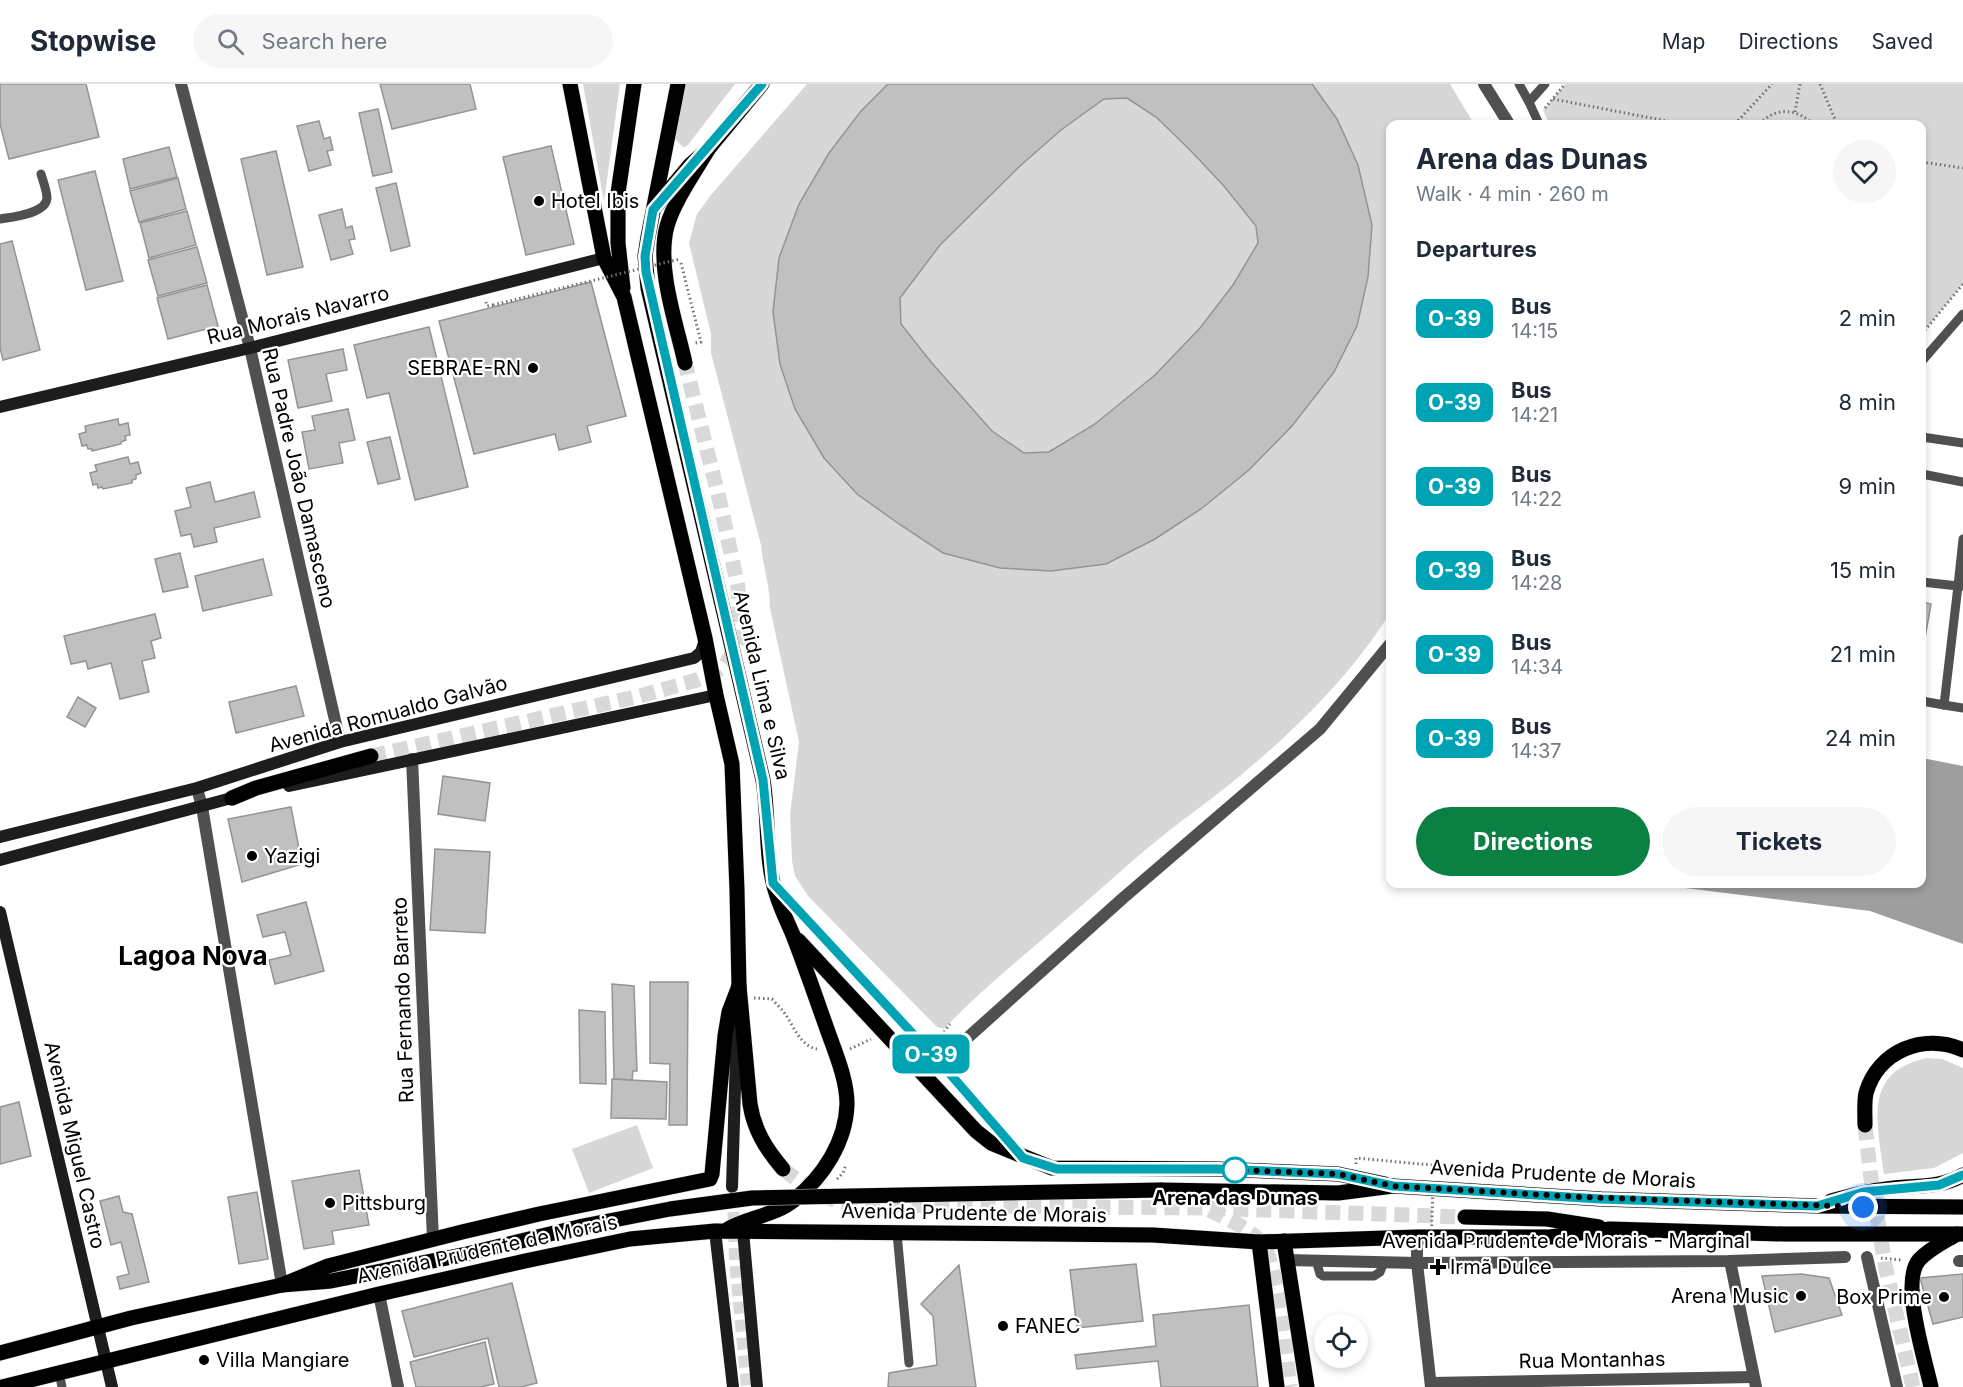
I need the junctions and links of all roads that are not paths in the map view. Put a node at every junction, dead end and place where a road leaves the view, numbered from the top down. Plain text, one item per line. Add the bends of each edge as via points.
1 (181, 84) edge
2 (570, 84) edge
3 (634, 84) edge
4 (678, 84) edge
5 (762, 84) edge
6 (1484, 84) edge
7 (1519, 84) edge
8 (1545, 84) edge
9 (1529, 102) junction
10 (1506, 120) edge
11 (1537, 120) edge
12 (709, 148) junction
13 (41, 174) dead end
14 (653, 210) junction
15 (0, 219) edge
16 (604, 258) junction
17 (624, 297) junction
18 (1963, 314) edge
19 (250, 348) junction
20 (1926, 356) edge
21 (686, 363) tunnel mouth
22 (1, 405) edge
23 (1926, 437) edge
24 (1963, 442) edge
25 (1926, 475) edge
26 (1963, 482) edge
27 (1963, 539) edge
28 (1926, 582) edge
29 (1960, 586) edge
30 (1958, 630) edge
31 (705, 638) junction
32 (1386, 649) edge
33 (716, 695) junction
34 (1926, 702) edge
35 (1944, 705) junction
36 (1963, 708) edge
37 (340, 742) junction
38 (371, 756) tunnel mouth
39 (412, 759) junction
40 (197, 788) junction
41 (231, 798) junction
42 (202, 807) junction
43 (0, 837) edge
44 (0, 860) edge
45 (773, 883) junction
46 (0, 912) edge
47 (793, 934) junction
48 (739, 986) junction
49 (963, 1041) junction
50 (1963, 1050) edge
51 (930, 1053) junction
52 (951, 1075) junction
53 (1865, 1125) tunnel mouth
54 (1023, 1158) junction
55 (783, 1169) tunnel mouth
56 (1963, 1175) edge
57 (1393, 1186) junction
58 (732, 1187) tunnel mouth
59 (1817, 1206) junction
60 (1963, 1207) edge
61 (1465, 1217) tunnel mouth
62 (1610, 1229) junction
63 (720, 1231) junction
64 (743, 1231) junction
65 (897, 1233) junction
66 (1961, 1234) edge
67 (1417, 1237) junction
68 (433, 1239) junction
69 (1284, 1241) junction
70 (1259, 1242) junction
71 (1845, 1257) dead end
72 (1867, 1257) dead end
73 (1287, 1260) junction
74 (1730, 1261) junction
75 (1418, 1263) junction
76 (282, 1285) junction
77 (379, 1294) junction
78 (97, 1327) junction
79 (0, 1353) edge
80 (105, 1361) junction
81 (909, 1363) dead end
82 (61, 1380) edge
83 (1755, 1382) edge
84 (1431, 1385) edge
85 (2, 1387) edge
86 (112, 1387) edge
87 (398, 1387) edge
88 (733, 1387) edge
89 (757, 1387) edge
90 (1277, 1387) edge
91 (1307, 1387) edge
92 (1897, 1387) edge
93 (1931, 1387) edge

1 - 19 street, Rua Padre João Damasceno
2 - 16 main road
3 - 17 main road via 618,193
4 - 14 main road, Avenida Lima e Silva
5 - 12 main road
6 - 10 street
7 - 9 lane
8 - 9 lane
9 - 11 lane
12 - 14 main road
12 - 21 main road via 667,225 664,253
13 - 15 lane via 45,204 37,211
14 - 45 main road, Avenida Lima e Silva via 645,256 648,288 763,780
16 - 17 main road
16 - 19 main road, Rua Morais Navarro
17 - 31 main road
18 - 20 lane
19 - 22 main road, Rua Morais Navarro
19 - 37 street, Rua Padre João Damasceno
23 - 24 lane
25 - 26 lane
27 - 29 lane
28 - 29 lane
29 - 30 lane
30 - 35 lane
31 - 33 main road
31 - 37 main road, Avenida Romualdo Galvão via 701,652 694,658
32 - 49 street via 1320,729
33 - 39 main road
33 - 48 main road via 732,764
34 - 35 lane
35 - 36 lane
37 - 40 main road, Avenida Romualdo Galvão
38 - 41 main road
39 - 41 main road
39 - 68 street, Rua Fernando Barreto
40 - 42 street
40 - 43 main road, Avenida Romualdo Galvão
41 - 42 main road
42 - 44 main road
42 - 76 street
45 - 47 main road, Avenida Lima e Silva
45 - 51 street
46 - 78 main road, Avenida Miguel Castro
47 - 54 main road via 976,1131
47 - 63 main road, Avenida Lima e Silva via 836,1052 847,1095 846,1117 831,1159 795,1200 773,1213
48 - 55 main road via 752,1119
48 - 58 main road
48 - 68 main road via 725,1036 710,1179
49 - 51 street
49 - 52 street
50 - 53 main road via 1933,1042 1908,1046 1891,1055 1875,1072 1866,1094
51 - 52 street
52 - 54 street
54 - 57 main road via 1057,1169 1338,1174
56 - 59 main road via 1939,1185 1864,1192
57 - 59 main road, Avenida Prudente de Morais via 1601,1199
57 - 76 main road, Avenida Prudente de Morais, bridge via 1338,1193 1160,1190 752,1198 626,1217 331,1281
59 - 60 main road, Avenida Prudente de Morais
61 - 62 main road via 1548,1219
62 - 66 main road, Avenida Prudente de Morais
62 - 67 main road, Avenida Prudente de Morais via 1550,1237
63 - 64 main road, Avenida Prudente de Morais
63 - 77 main road, Avenida Prudente de Morais via 630,1239
63 - 88 main road
64 - 65 main road, Avenida Prudente de Morais
64 - 89 main road
65 - 70 main road, Avenida Prudente de Morais via 1153,1235
65 - 81 lane
66 - 93 main road via 1929,1251 1912,1274 1913,1304
67 - 69 main road, Avenida Prudente de Morais
67 - 75 street
68 - 76 main road via 328,1266
69 - 70 main road, Avenida Prudente de Morais
69 - 73 main road
70 - 90 main road
71 - 74 street, Avenida Prudente de Morais - Marginal
72 - 92 street
73 - 75 street, Avenida Prudente de Morais - Marginal
73 - 91 main road
74 - 75 street, Avenida Prudente de Morais - Marginal
74 - 83 street
75 - 84 street
76 - 78 main road
77 - 80 main road, Avenida Prudente de Morais
77 - 87 street
78 - 79 main road
78 - 80 main road, Avenida Miguel Castro
80 - 82 main road, Avenida Prudente de Morais
80 - 86 main road, Avenida Miguel Castro
82 - 85 main road, Avenida Prudente de Morais
83 - 84 street, Rua Montanhas

